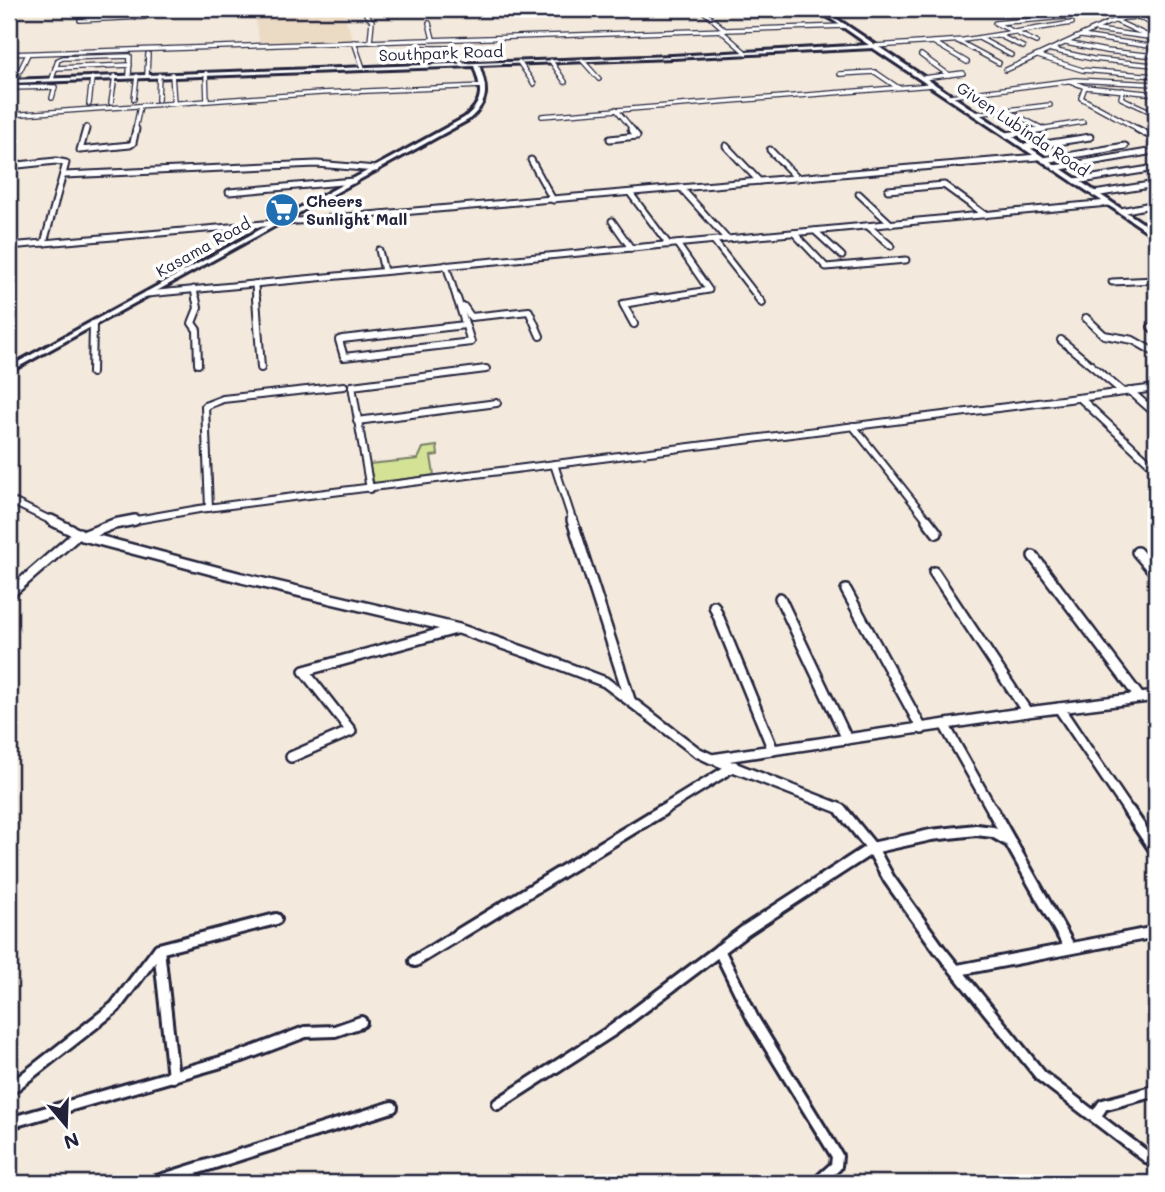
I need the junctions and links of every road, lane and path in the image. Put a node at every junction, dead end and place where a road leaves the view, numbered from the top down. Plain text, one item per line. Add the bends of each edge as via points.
1 (146, 9) edge
2 (701, 9) edge
3 (819, 9) edge
4 (1103, 9) edge
5 (1156, 10) edge
6 (92, 12) dead end
7 (366, 14) dead end
8 (1099, 14) dead end
9 (1156, 16) edge
10 (1139, 17) junction
11 (80, 20) dead end
12 (1014, 21) junction
13 (1116, 21) junction
14 (429, 23) dead end
15 (1072, 23) dead end
16 (1156, 25) edge
17 (845, 26) junction
18 (722, 30) junction
19 (1033, 30) junction
20 (1095, 30) junction
21 (1016, 33) junction
22 (1041, 33) dead end
23 (998, 35) junction
24 (1081, 36) junction
25 (978, 38) junction
26 (1154, 38) edge
27 (433, 40) junction
28 (958, 40) junction
29 (354, 42) junction
30 (370, 42) junction
31 (933, 42) junction
32 (1036, 42) dead end
33 (1066, 43) junction
34 (875, 46) junction
35 (1023, 47) dead end
36 (1156, 47) edge
37 (421, 48) dead end
38 (1051, 50) junction
39 (9, 54) edge
40 (28, 54) junction
41 (148, 54) dead end
42 (746, 54) junction
43 (921, 55) dead end
44 (1011, 55) dead end
45 (1038, 56) junction
46 (582, 60) junction
47 (551, 61) junction
48 (1155, 61) edge
49 (519, 62) junction
50 (967, 62) dead end
51 (999, 63) dead end
52 (462, 64) junction
53 (476, 64) junction
54 (130, 65) junction
55 (55, 68) junction
56 (363, 68) junction
57 (1006, 70) dead end
58 (206, 73) junction
59 (963, 73) dead end
60 (172, 74) junction
61 (840, 74) dead end
62 (148, 75) junction
63 (159, 75) junction
64 (949, 75) junction
65 (1147, 75) junction
66 (116, 76) junction
67 (129, 76) junction
68 (137, 76) junction
69 (1156, 76) edge
70 (92, 78) junction
71 (923, 78) junction
72 (55, 79) junction
73 (599, 79) dead end
74 (12, 81) edge
75 (1069, 81) junction
76 (565, 82) dead end
77 (534, 84) dead end
78 (933, 85) junction
79 (1156, 85) edge
80 (483, 86) junction
81 (55, 87) junction
82 (1085, 87) junction
83 (9, 88) edge
84 (897, 88) junction
85 (1123, 90) junction
86 (1156, 93) edge
87 (951, 97) junction
88 (52, 98) dead end
89 (134, 99) dead end
90 (158, 100) dead end
91 (207, 101) junction
92 (111, 103) dead end
93 (174, 103) junction
94 (89, 104) dead end
95 (1050, 105) dead end
96 (140, 106) junction
97 (616, 109) junction
98 (1006, 110) junction
99 (975, 114) junction
100 (1156, 114) edge
101 (9, 115) edge
102 (542, 116) dead end
103 (1083, 122) dead end
104 (86, 127) dead end
105 (1043, 129) junction
106 (1007, 135) junction
107 (1156, 137) edge
108 (1090, 138) dead end
109 (610, 139) dead end
110 (726, 146) dead end
111 (1125, 146) dead end
112 (1025, 147) junction
113 (770, 150) dead end
114 (1148, 152) dead end
115 (1041, 158) junction
116 (531, 160) dead end
117 (9, 166) edge
118 (1055, 168) junction
119 (1156, 168) edge
120 (376, 169) junction
121 (64, 175) junction
122 (797, 178) junction
123 (353, 181) junction
124 (759, 181) junction
125 (1075, 181) junction
126 (1156, 184) edge
127 (681, 188) junction
128 (888, 190) dead end
129 (229, 192) dead end
130 (630, 193) junction
131 (859, 194) dead end
132 (1094, 194) junction
133 (553, 200) junction
134 (1108, 203) junction
135 (1156, 204) edge
136 (1121, 211) junction
137 (985, 215) junction
138 (612, 221) dead end
139 (279, 222) junction
140 (891, 224) junction
141 (868, 226) junction
142 (1156, 226) edge
143 (1146, 228) junction
144 (815, 231) junction
145 (794, 233) junction
146 (1156, 235) edge
147 (727, 239) junction
148 (714, 241) junction
149 (44, 243) junction
150 (677, 244) junction
151 (669, 245) junction
152 (9, 246) edge
153 (891, 246) dead end
154 (631, 248) junction
155 (379, 250) dead end
156 (842, 256) dead end
157 (906, 260) dead end
158 (448, 265) junction
159 (384, 271) junction
160 (1156, 280) edge
161 (1112, 282) dead end
162 (255, 284) junction
163 (194, 289) junction
164 (147, 294) junction
165 (762, 303) dead end
166 (1086, 318) dead end
167 (93, 324) junction
168 (634, 324) dead end
169 (465, 325) junction
170 (1156, 325) edge
171 (1156, 332) edge
172 (540, 336) dead end
173 (1061, 340) dead end
174 (1156, 353) edge
175 (198, 363) dead end
176 (261, 368) dead end
177 (486, 369) dead end
178 (9, 370) edge
179 (92, 373) dead end
180 (344, 386) dead end
181 (1156, 388) edge
182 (1126, 392) junction
183 (1080, 398) junction
184 (497, 403) dead end
185 (1156, 414) edge
186 (358, 421) junction
187 (853, 426) junction
188 (554, 464) junction
189 (1156, 469) edge
190 (370, 489) junction
191 (9, 500) edge
192 (209, 508) junction
193 (937, 533) dead end
194 (81, 534) junction
195 (1138, 552) dead end
196 (1033, 556) dead end
197 (934, 572) dead end
198 (1156, 574) edge
199 (846, 590) dead end
200 (9, 594) edge
201 (780, 598) dead end
202 (714, 606) dead end
203 (459, 629) junction
204 (622, 674) junction
205 (606, 682) junction
206 (1156, 696) edge
207 (1140, 698) junction
208 (630, 700) junction
209 (1059, 708) junction
210 (1027, 712) junction
211 (945, 726) junction
212 (922, 729) junction
213 (847, 740) junction
214 (773, 750) junction
215 (290, 757) dead end
216 (712, 759) junction
217 (734, 766) junction
218 (997, 817) junction
219 (988, 831) junction
220 (1007, 840) junction
221 (872, 848) junction
222 (1156, 850) edge
223 (276, 919) dead end
224 (1156, 932) edge
225 (1070, 948) junction
226 (159, 949) junction
227 (719, 950) junction
228 (415, 961) dead end
229 (958, 970) junction
230 (361, 1022) dead end
231 (173, 1077) junction
232 (9, 1090) edge
233 (1156, 1091) edge
234 (498, 1104) dead end
235 (392, 1107) dead end
236 (1095, 1117) junction
237 (9, 1123) edge
238 (1156, 1164) edge
239 (151, 1183) edge
240 (817, 1183) edge

1 - 6 street
1 - 11 street via 145,17
2 - 18 street
3 - 17 street, Given Lubinda Road
4 - 5 street via 1114,13
7 - 30 street via 372,21
8 - 12 street
9 - 10 street
10 - 13 street
10 - 16 street
12 - 19 street
12 - 21 street via 995,23
13 - 20 street
13 - 26 street
14 - 27 street
15 - 19 street
17 - 18 street
17 - 34 street, Given Lubinda Road
18 - 27 street
18 - 42 street
19 - 21 street
19 - 22 street
20 - 24 street
20 - 26 street
21 - 23 street
21 - 32 street
23 - 25 street
23 - 35 street
24 - 33 street
24 - 36 street
25 - 28 street
25 - 44 street
27 - 30 street
28 - 31 street
28 - 51 street
29 - 30 street
29 - 40 street
29 - 56 street
31 - 34 street
31 - 50 street
33 - 38 street
33 - 48 street
34 - 42 street, Southpark Road
34 - 71 street, Given Lubinda Road
37 - 52 street via 451,48
38 - 45 street
38 - 48 street via 1093,59
39 - 40 street
40 - 74 street
41 - 62 street
42 - 46 street, Southpark Road
43 - 64 street
45 - 57 street
45 - 65 street via 1082,70
46 - 47 street, Southpark Road
46 - 73 street
47 - 49 street, Southpark Road
47 - 76 street
48 - 65 street
49 - 53 street, Southpark Road
49 - 77 street
52 - 53 street, Southpark Road
52 - 56 street, Southpark Road
53 - 80 street
54 - 55 street
54 - 55 street via 130,56 63,58
54 - 67 street
55 - 72 street
56 - 58 street, Southpark Road
58 - 60 street, Southpark Road
58 - 91 street
59 - 64 street
60 - 63 street, Southpark Road
60 - 93 street
61 - 84 street via 875,72
62 - 63 street, Southpark Road
62 - 68 street, Southpark Road
63 - 90 street
64 - 71 street
65 - 69 street
66 - 67 street, Southpark Road
66 - 70 street, Southpark Road
66 - 92 street
67 - 68 street, Southpark Road
68 - 89 street
70 - 72 street, Southpark Road
70 - 94 street
71 - 78 street, Given Lubinda Road
72 - 74 street, Southpark Road
72 - 81 street
75 - 79 street
75 - 82 street
75 - 87 street
78 - 84 street
78 - 87 street, Given Lubinda Road
80 - 91 street
80 - 120 street, Kasama Road via 484,97 477,111
81 - 83 street
81 - 88 street
82 - 85 street
82 - 107 street via 1081,98
84 - 97 street
85 - 86 street
85 - 100 street via 1121,98
87 - 99 street, Given Lubinda Road
91 - 93 street
93 - 96 street
95 - 98 street
96 - 101 street
96 - 104 street via 130,145 80,150
97 - 102 street
97 - 109 street via 636,136
98 - 99 street
98 - 105 street
99 - 106 street, Given Lubinda Road
103 - 105 street
105 - 106 street
106 - 112 street, Given Lubinda Road
108 - 112 street
110 - 124 street
111 - 115 street
112 - 115 street, Given Lubinda Road
113 - 122 street
114 - 118 street
115 - 118 street, Given Lubinda Road
115 - 122 street
116 - 133 street
117 - 121 street via 62,162 66,163
118 - 125 street, Given Lubinda Road
119 - 125 street
120 - 121 street via 326,163
120 - 123 street, Kasama Road
121 - 149 street
122 - 124 street
123 - 129 street
123 - 139 street, Kasama Road
124 - 127 street
125 - 132 street, Given Lubinda Road
126 - 132 street
127 - 130 street
127 - 147 street
128 - 137 street via 944,185
130 - 133 street
130 - 151 street
131 - 140 street
132 - 134 street, Given Lubinda Road
133 - 139 street
134 - 136 street, Given Lubinda Road
134 - 137 street
135 - 136 street
136 - 143 street, Given Lubinda Road
137 - 140 street
138 - 154 street
139 - 149 street
139 - 164 street, Kasama Road
140 - 141 street
141 - 144 street
141 - 153 street
142 - 143 street
143 - 146 street, Given Lubinda Road
144 - 145 street
144 - 156 street
145 - 147 street
145 - 157 street via 825,267
147 - 148 street
148 - 150 street
148 - 165 street
149 - 152 street
150 - 151 street
150 - 168 street via 709,290 624,304
151 - 154 street
154 - 158 street
155 - 159 street
158 - 159 street
158 - 169 street
158 - 172 street via 468,316 529,312
159 - 162 street
160 - 161 street
162 - 163 street
162 - 176 street
163 - 164 street
163 - 175 street via 198,308 192,323 197,330
164 - 167 street, Kasama Road
166 - 174 street via 1104,335 1133,340
167 - 178 street, Kasama Road
167 - 179 street
169 - 169 street via 472,340 455,345 344,357 339,341
170 - 171 street via 1150,327
173 - 182 street
177 - 186 street via 354,384
180 - 192 street via 223,399 205,406
181 - 182 street
182 - 183 street
182 - 185 street
183 - 187 street
183 - 189 street
184 - 186 street
186 - 190 street
187 - 188 street
187 - 193 street
188 - 190 street
188 - 204 street
190 - 192 street
191 - 194 street
192 - 194 street
194 - 200 street
194 - 203 street
195 - 198 street
196 - 207 street
197 - 210 street
199 - 212 street
201 - 213 street
202 - 214 street
203 - 205 street
203 - 215 street via 304,671 351,731
204 - 205 street
204 - 208 street
205 - 208 street
206 - 207 street
207 - 209 street
208 - 216 street
209 - 210 street
209 - 222 street
210 - 211 street
211 - 212 street
211 - 218 street
212 - 213 street
213 - 214 street
214 - 216 street
216 - 217 street
217 - 221 street via 841,809
217 - 228 street
218 - 219 street
218 - 220 street
219 - 220 street
219 - 221 street via 931,835
220 - 225 street
221 - 227 street
221 - 229 street via 912,914
223 - 226 street
224 - 225 street
225 - 229 street
226 - 231 street
226 - 232 street via 115,1007
227 - 234 street via 613,1030
227 - 240 street via 753,1019 837,1156 836,1166
229 - 236 street via 1041,1076
230 - 231 street via 335,1031 305,1032
231 - 237 street
233 - 236 street via 1104,1105
235 - 239 street
236 - 238 street

